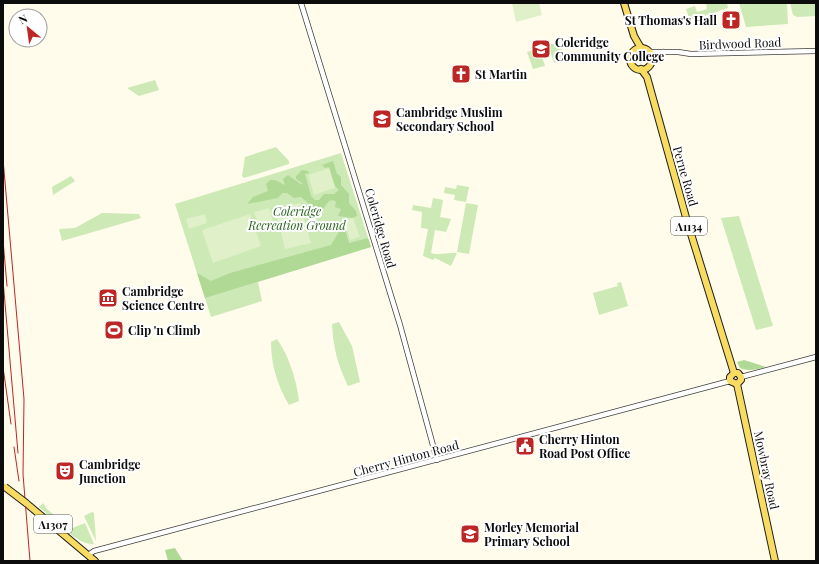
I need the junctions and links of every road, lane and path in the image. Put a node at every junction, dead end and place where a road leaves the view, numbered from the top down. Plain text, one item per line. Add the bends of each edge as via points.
1 (301, 3) edge
2 (624, 3) edge
3 (638, 49) junction
4 (816, 51) edge
5 (651, 55) junction
6 (644, 68) junction
7 (816, 358) edge
8 (734, 373) junction
9 (741, 377) junction
10 (730, 381) junction
11 (737, 384) junction
12 (437, 460) junction
13 (4, 486) edge
14 (88, 555) junction
15 (95, 561) edge
16 (775, 561) edge

1 - 12 street, Coleridge Road via 404,339
2 - 3 main road
3 - 5 main road
3 - 6 main road via 631,55 631,62 635,67
4 - 5 street, Birdwood Road via 691,54 664,52
5 - 6 main road, Perne Road / A1134 via 651,63
6 - 8 main road, Perne Road / A1134 via 687,221
7 - 9 street
8 - 9 main road
8 - 10 main road
9 - 11 main road
10 - 11 main road
10 - 12 street, Cherry Hinton Road
11 - 16 main road, Mowbray Road
12 - 14 street, Cherry Hinton Road via 94,551
13 - 14 main road, A1307, bridge
14 - 15 main road, A1307

